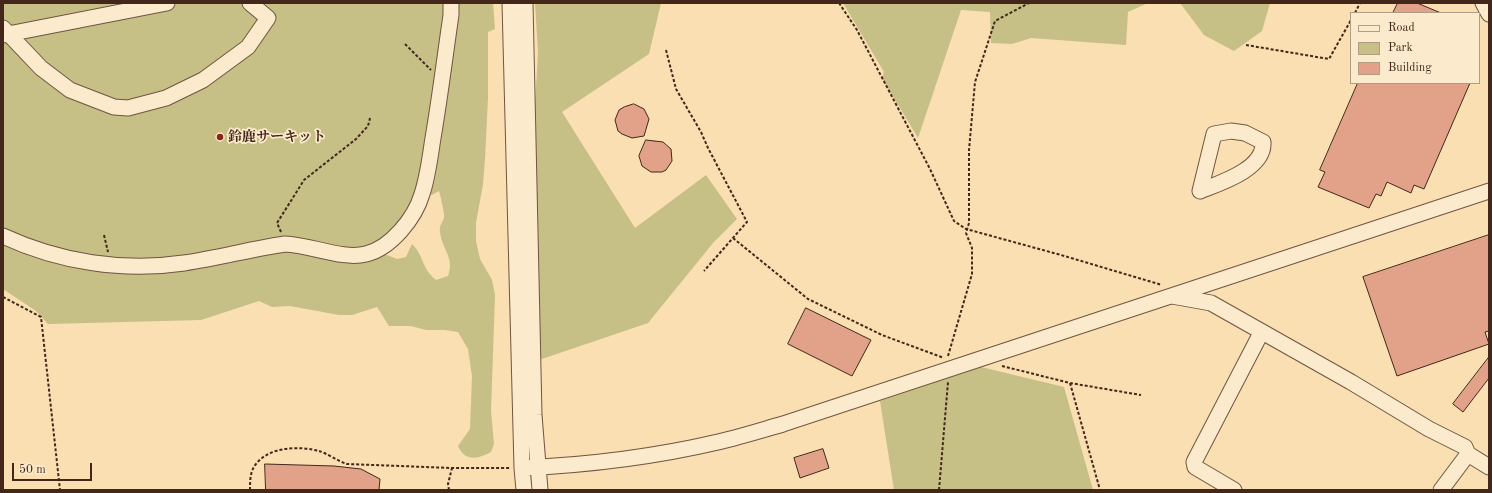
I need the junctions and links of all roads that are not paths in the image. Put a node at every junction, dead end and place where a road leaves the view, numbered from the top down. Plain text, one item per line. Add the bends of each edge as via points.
1 (167, 3) edge
2 (250, 3) edge
3 (451, 3) edge
4 (510, 3) edge
5 (525, 3) edge
6 (1483, 3) edge
7 (1489, 14) edge
8 (4, 32) edge
9 (1200, 191) joint
10 (1489, 191) edge
11 (3, 236) edge
12 (1169, 291) junction
13 (1261, 332) junction
14 (1468, 454) junction
15 (538, 467) junction
16 (1489, 467) edge
17 (522, 468) junction
18 (524, 490) edge
19 (540, 490) edge
20 (1234, 490) edge
21 (1441, 490) edge

1 - 8 street
2 - 8 street via 268,18 248,47 203,80 166,98 128,108 107,105 70,90
3 - 11 street via 442,81 422,195 414,212 397,235 380,248 357,256 285,244 184,263 141,266 110,264 43,252
4 - 17 street
5 - 15 street via 534,415
6 - 7 street
9 - 9 street via 1221,183 1256,162 1263,142 1246,133 1231,130 1214,134
10 - 12 street
12 - 13 street via 1211,303
12 - 15 street via 948,364 783,424 719,442 601,462
13 - 14 street via 1465,448
13 - 20 street via 1194,462 1195,467
14 - 16 street
14 - 21 street
15 - 17 street
15 - 19 street
17 - 18 street

